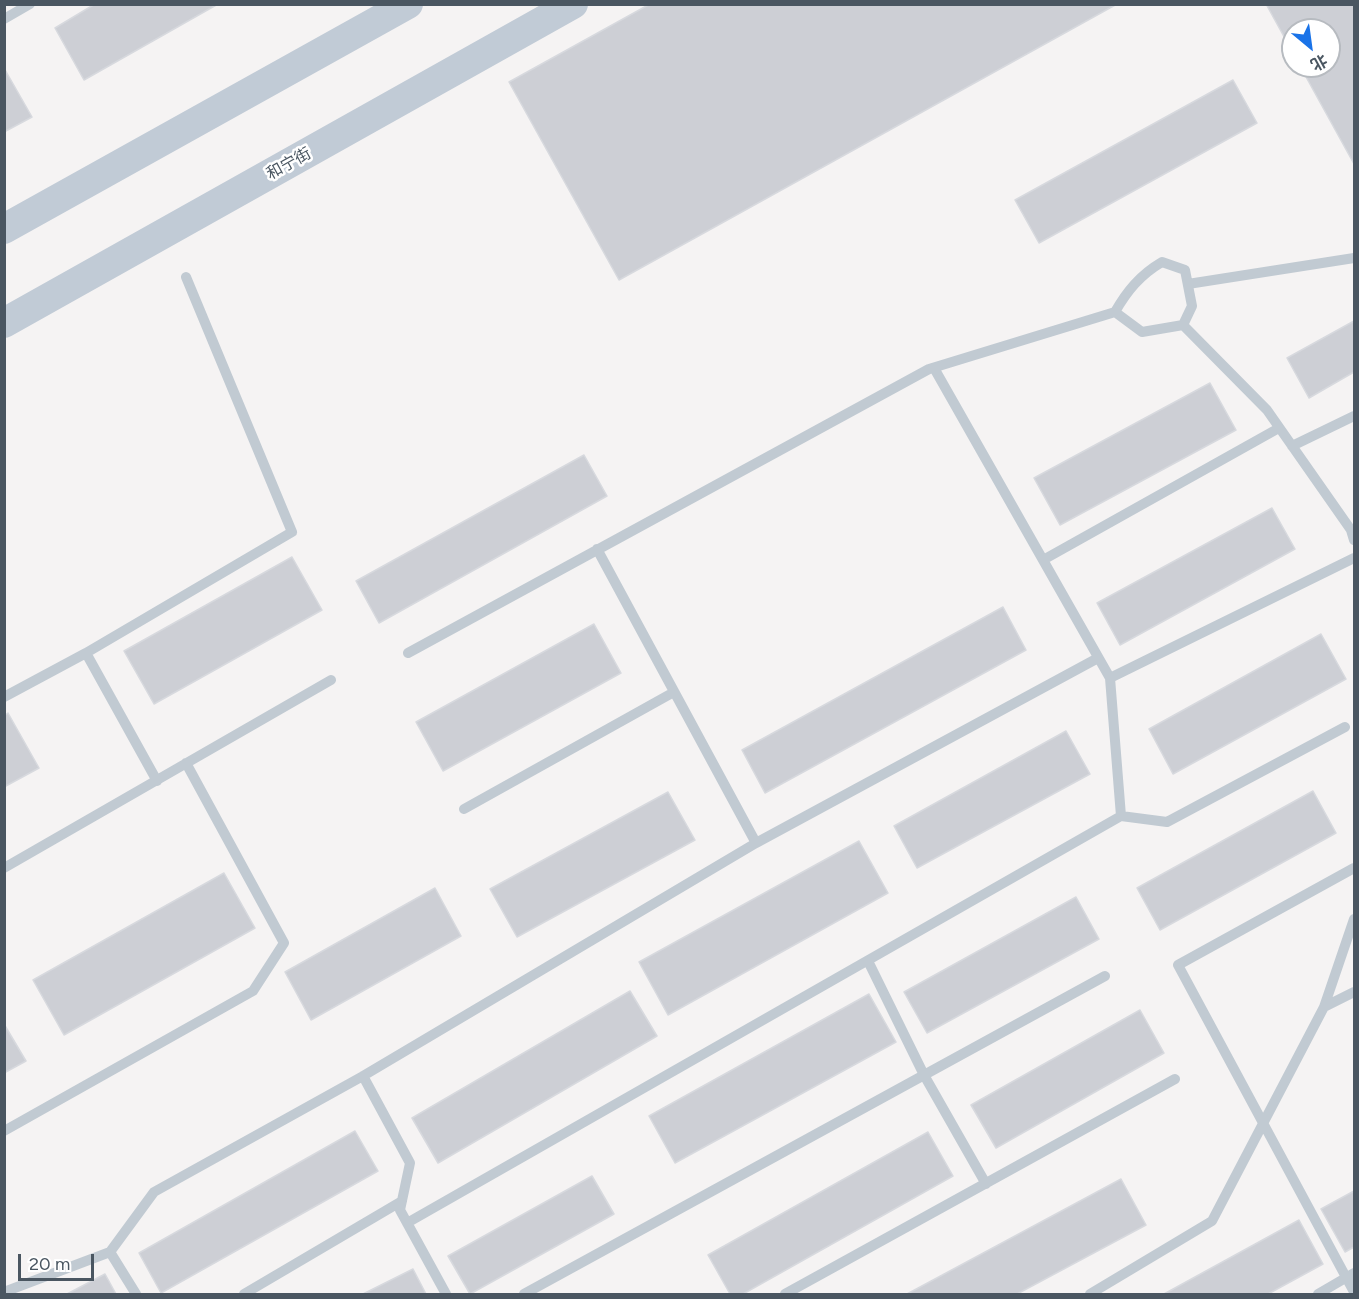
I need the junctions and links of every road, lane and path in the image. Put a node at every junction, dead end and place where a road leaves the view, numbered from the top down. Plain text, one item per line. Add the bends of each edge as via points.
1 (30, 4) edge
2 (408, 4) edge
3 (573, 4) edge
4 (4, 19) edge
5 (4, 229) edge
6 (1354, 258) edge
7 (186, 277) dead end
8 (1188, 284) junction
9 (1114, 312) junction
10 (4, 323) edge
11 (1184, 325) junction
12 (934, 368) junction
13 (1354, 416) edge
14 (1280, 428) junction
15 (1292, 446) junction
16 (1354, 540) edge
17 (597, 549) junction
18 (1354, 558) edge
19 (1043, 560) junction
20 (86, 653) junction
21 (408, 653) dead end
22 (1098, 658) junction
23 (1110, 678) junction
24 (331, 680) dead end
25 (674, 692) junction
26 (4, 697) edge
27 (1345, 727) dead end
28 (186, 763) junction
29 (157, 781) junction
30 (464, 809) dead end
31 (1121, 816) junction
32 (756, 843) junction
33 (4, 868) edge
34 (1354, 868) edge
35 (1354, 919) edge
36 (868, 960) junction
37 (1105, 976) dead end
38 (1354, 992) edge
39 (1324, 1007) junction
40 (924, 1075) junction
41 (363, 1076) junction
42 (1175, 1079) dead end
43 (1263, 1124) junction
44 (4, 1131) edge
45 (986, 1184) junction
46 (402, 1202) junction
47 (407, 1223) junction
48 (110, 1252) junction
49 (1350, 1276) edge
50 (4, 1292) edge
51 (1354, 1292) edge
52 (136, 1294) edge
53 (244, 1294) edge
54 (446, 1294) edge
55 (524, 1294) edge
56 (785, 1294) edge
57 (1090, 1294) edge
58 (1318, 1294) edge

1 - 4 lane
2 - 5 main road
3 - 10 main road, 和宁街
6 - 8 lane
7 - 20 lane via 292,532
8 - 9 lane via 1185,270 1162,262 1148,270
8 - 11 lane via 1192,306
9 - 11 lane via 1142,332
9 - 12 lane
11 - 14 lane
12 - 17 lane
12 - 19 lane
13 - 15 lane
14 - 15 lane
14 - 19 lane
15 - 16 lane via 1351,530
17 - 21 lane
17 - 25 lane
18 - 23 lane
19 - 22 lane
20 - 26 lane
20 - 29 lane
22 - 23 lane
22 - 32 lane
23 - 31 lane
24 - 28 lane
25 - 30 lane
25 - 32 lane
27 - 31 lane via 1167,822
28 - 29 lane
28 - 44 lane via 284,943 253,991
29 - 33 lane
31 - 36 lane
32 - 41 lane
34 - 43 lane via 1178,965
35 - 39 lane
36 - 40 lane
36 - 47 lane
37 - 40 lane
38 - 39 lane
39 - 43 lane
40 - 45 lane
40 - 55 lane
41 - 46 lane via 410,1163
41 - 48 lane via 154,1192
42 - 45 lane
43 - 49 lane
43 - 57 lane via 1212,1221
45 - 56 lane
46 - 47 lane via 400,1210
46 - 53 lane
47 - 54 lane
48 - 50 lane
48 - 52 lane
49 - 51 lane
49 - 58 lane

